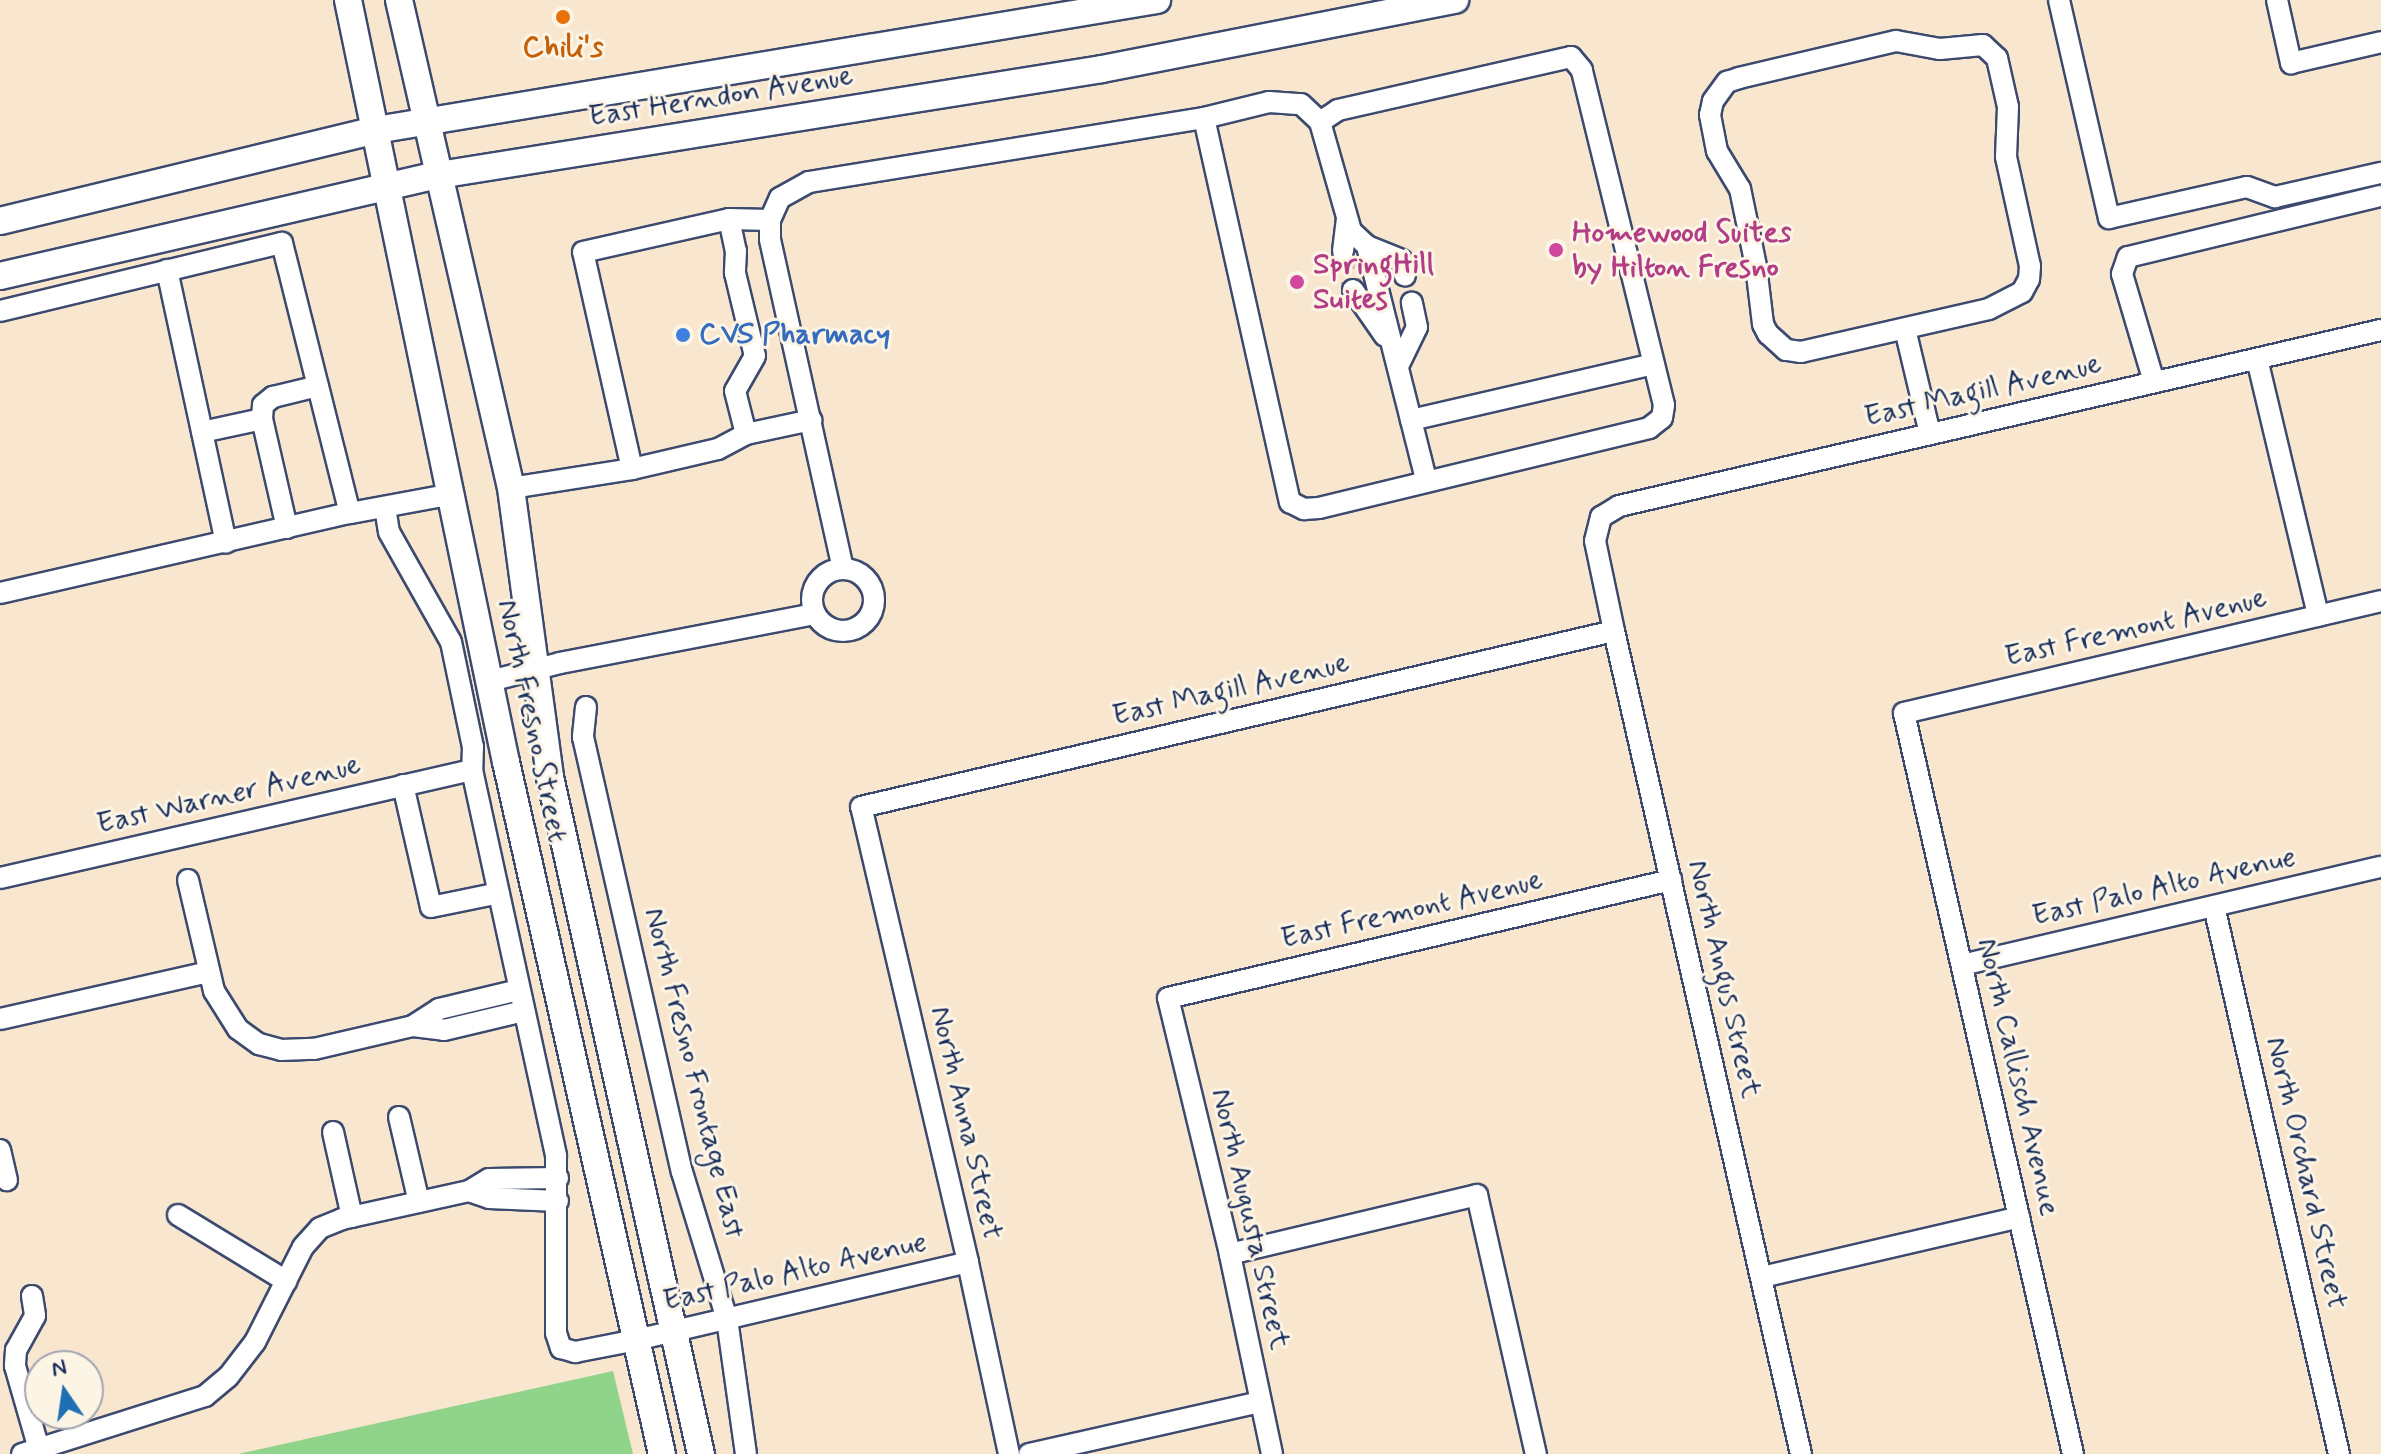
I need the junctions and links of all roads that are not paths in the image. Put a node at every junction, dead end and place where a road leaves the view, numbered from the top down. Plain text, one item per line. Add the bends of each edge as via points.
1 (348, 0) edge
2 (399, 0) edge
3 (1157, 0) edge
4 (1455, 0) edge
5 (2059, 0) edge
6 (2277, 0) edge
7 (2381, 42) edge
8 (1204, 118) junction
9 (426, 121) junction
10 (1320, 122) junction
11 (376, 130) junction
12 (2381, 173) edge
13 (439, 175) junction
14 (388, 185) junction
15 (2381, 196) edge
16 (1347, 215) junction
17 (729, 219) junction
18 (770, 220) junction
19 (0, 221) edge
20 (1367, 246) junction
21 (1343, 251) tunnel mouth
22 (167, 270) junction
23 (0, 276) edge
24 (1405, 276) dead end
25 (1353, 290) tunnel mouth
26 (1412, 303) dead end
27 (0, 311) edge
28 (1905, 329) junction
29 (2381, 330) edge
30 (1395, 356) junction
31 (2257, 359) junction
32 (1654, 364) junction
33 (2154, 382) junction
34 (318, 386) junction
35 (262, 419) junction
36 (812, 420) junction
37 (1411, 420) junction
38 (202, 432) junction
39 (746, 434) junction
40 (1930, 434) junction
41 (632, 469) junction
42 (1426, 480) junction
43 (511, 488) junction
44 (453, 494) junction
45 (385, 507) junction
46 (350, 513) junction
47 (1601, 517) joint
48 (287, 528) junction
49 (226, 543) junction
50 (843, 569) junction
51 (0, 593) edge
52 (2381, 601) edge
53 (814, 614) junction
54 (2318, 616) junction
55 (1614, 631) junction
56 (535, 670) junction
57 (490, 681) junction
58 (586, 707) dead end
59 (1904, 713) joint
60 (472, 770) junction
61 (403, 785) junction
62 (861, 807) joint
63 (2381, 867) edge
64 (0, 878) edge
65 (188, 880) dead end
66 (1671, 880) junction
67 (499, 893) junction
68 (2214, 906) junction
69 (1962, 965) junction
70 (208, 972) junction
71 (519, 990) junction
72 (1168, 998) joint
73 (524, 1011) junction
74 (0, 1019) edge
75 (413, 1026) junction
76 (399, 1117) dead end
77 (333, 1132) dead end
78 (0, 1150) edge
79 (558, 1178) junction
80 (7, 1180) dead end
81 (469, 1191) junction
82 (558, 1201) junction
83 (419, 1202) junction
84 (178, 1215) dead end
85 (352, 1217) junction
86 (2019, 1217) junction
87 (1230, 1254) junction
88 (968, 1262) junction
89 (1762, 1277) junction
90 (286, 1281) junction
91 (32, 1296) dead end
92 (727, 1319) junction
93 (674, 1331) junction
94 (636, 1340) junction
95 (1260, 1402) junction
96 (31, 1452) edge
97 (662, 1454) edge
98 (701, 1454) edge
99 (746, 1454) edge
100 (1009, 1454) edge
101 (1029, 1454) edge
102 (1272, 1454) edge
103 (1536, 1454) edge
104 (1801, 1454) edge
105 (2073, 1454) edge
106 (2339, 1454) edge

1 - 11 main road, North Fresno Street
2 - 9 main road, North Fresno Street
3 - 9 main road, East Herndon Avenue
4 - 13 main road, East Herndon Avenue via 1102,69
5 - 12 street via 2109,218 2247,187 2275,197
6 - 7 street via 2291,63
8 - 10 street via 1292,101
8 - 18 street via 809,182 780,198
8 - 42 street via 1290,502 1304,509 1319,508
9 - 11 main road, East Herndon Avenue
9 - 13 main road, North Fresno Street
10 - 16 street
10 - 32 street via 1338,110 1571,57 1582,70
11 - 14 main road, North Fresno Street
11 - 19 main road, East Herndon Avenue
13 - 14 main road, East Herndon Avenue
13 - 43 main road, North Fresno Street
14 - 23 main road, East Herndon Avenue
14 - 44 main road, North Fresno Street
15 - 33 street via 2128,257 2122,274
16 - 20 street via 1351,231
16 - 21 street
17 - 18 street
17 - 39 street via 735,273 755,356 735,391
17 - 41 street via 583,252
18 - 36 street
20 - 24 street via 1401,260
20 - 30 street
22 - 27 street
22 - 34 street via 282,243
22 - 38 street
25 - 30 street
26 - 30 street via 1417,327
28 - 28 street via 2008,302 2029,279 2006,157 2007,90 1992,50 1983,45 1940,49 1896,41 1727,82 1710,115 1717,151 1740,189 1759,310 1768,334 1786,350 1801,352
28 - 40 street
29 - 31 street, East Magill Avenue
30 - 37 street
31 - 33 street, East Magill Avenue
31 - 54 street
32 - 37 street
32 - 42 street via 1664,405 1662,418 1649,428
33 - 40 street, East Magill Avenue
34 - 35 street via 273,397 263,405
34 - 46 street
35 - 38 street
35 - 48 street
36 - 39 street
36 - 50 street
37 - 42 street
38 - 49 street
39 - 41 street via 718,449
40 - 47 street, East Magill Avenue via 1619,506
41 - 43 street
43 - 56 main road, North Fresno Street
44 - 45 street
44 - 57 main road, North Fresno Street
45 - 46 street
45 - 60 street via 389,532 451,642 473,747
46 - 48 street
47 - 55 street, North Angus Street via 1595,541
48 - 49 street
49 - 51 street
50 - 53 street via 816,584
50 - 53 street via 861,574 873,590 869,618 845,632 827,628
52 - 54 street, East Fremont Avenue
53 - 56 street
54 - 59 street, East Fremont Avenue
55 - 62 street, East Magill Avenue
55 - 66 street, North Angus Street
56 - 57 street
56 - 93 main road, North Fresno Street via 565,850
57 - 94 main road, North Fresno Street
58 - 92 street, North Fresno Frontage East via 583,737 678,1156
59 - 69 street, North Callisch Avenue
60 - 61 street, East Warner Avenue
60 - 67 street
61 - 64 street, East Warner Avenue
61 - 67 street via 431,907
62 - 88 street, North Anna Street
63 - 68 street, East Palo Alto Avenue
65 - 70 street
66 - 72 street, East Fremont Avenue
66 - 89 street, North Angus Street
67 - 71 street
68 - 69 street, East Palo Alto Avenue
68 - 106 street, North Orchard Street
69 - 86 street, North Callisch Avenue
70 - 74 street
70 - 75 street via 225,1014 238,1029 259,1044 281,1050 314,1049
71 - 73 street
71 - 75 street via 439,1009
72 - 87 street, North Augusta Street
73 - 75 street via 444,1030
73 - 79 street
76 - 83 street
77 - 85 street
78 - 80 street
79 - 81 street via 489,1179
79 - 82 street
81 - 82 street via 489,1198
81 - 83 street
82 - 94 street, East Palo Alto Avenue via 557,1342 575,1352
83 - 85 street
84 - 90 street
85 - 90 street via 320,1228 303,1247
86 - 89 street
86 - 105 street, North Callisch Avenue
87 - 95 street, North Augusta Street
87 - 103 street via 1477,1195
88 - 92 street, East Palo Alto Avenue
88 - 100 street, North Anna Street
89 - 104 street, North Angus Street
90 - 96 street via 255,1342 205,1396
91 - 96 street via 35,1316 16,1350 15,1366
92 - 93 street, East Palo Alto Avenue
92 - 99 street, North Fresno Frontage East
93 - 94 street, East Palo Alto Avenue
93 - 98 main road, North Fresno Street
94 - 97 main road, North Fresno Street
95 - 101 street
95 - 102 street, North Augusta Street

